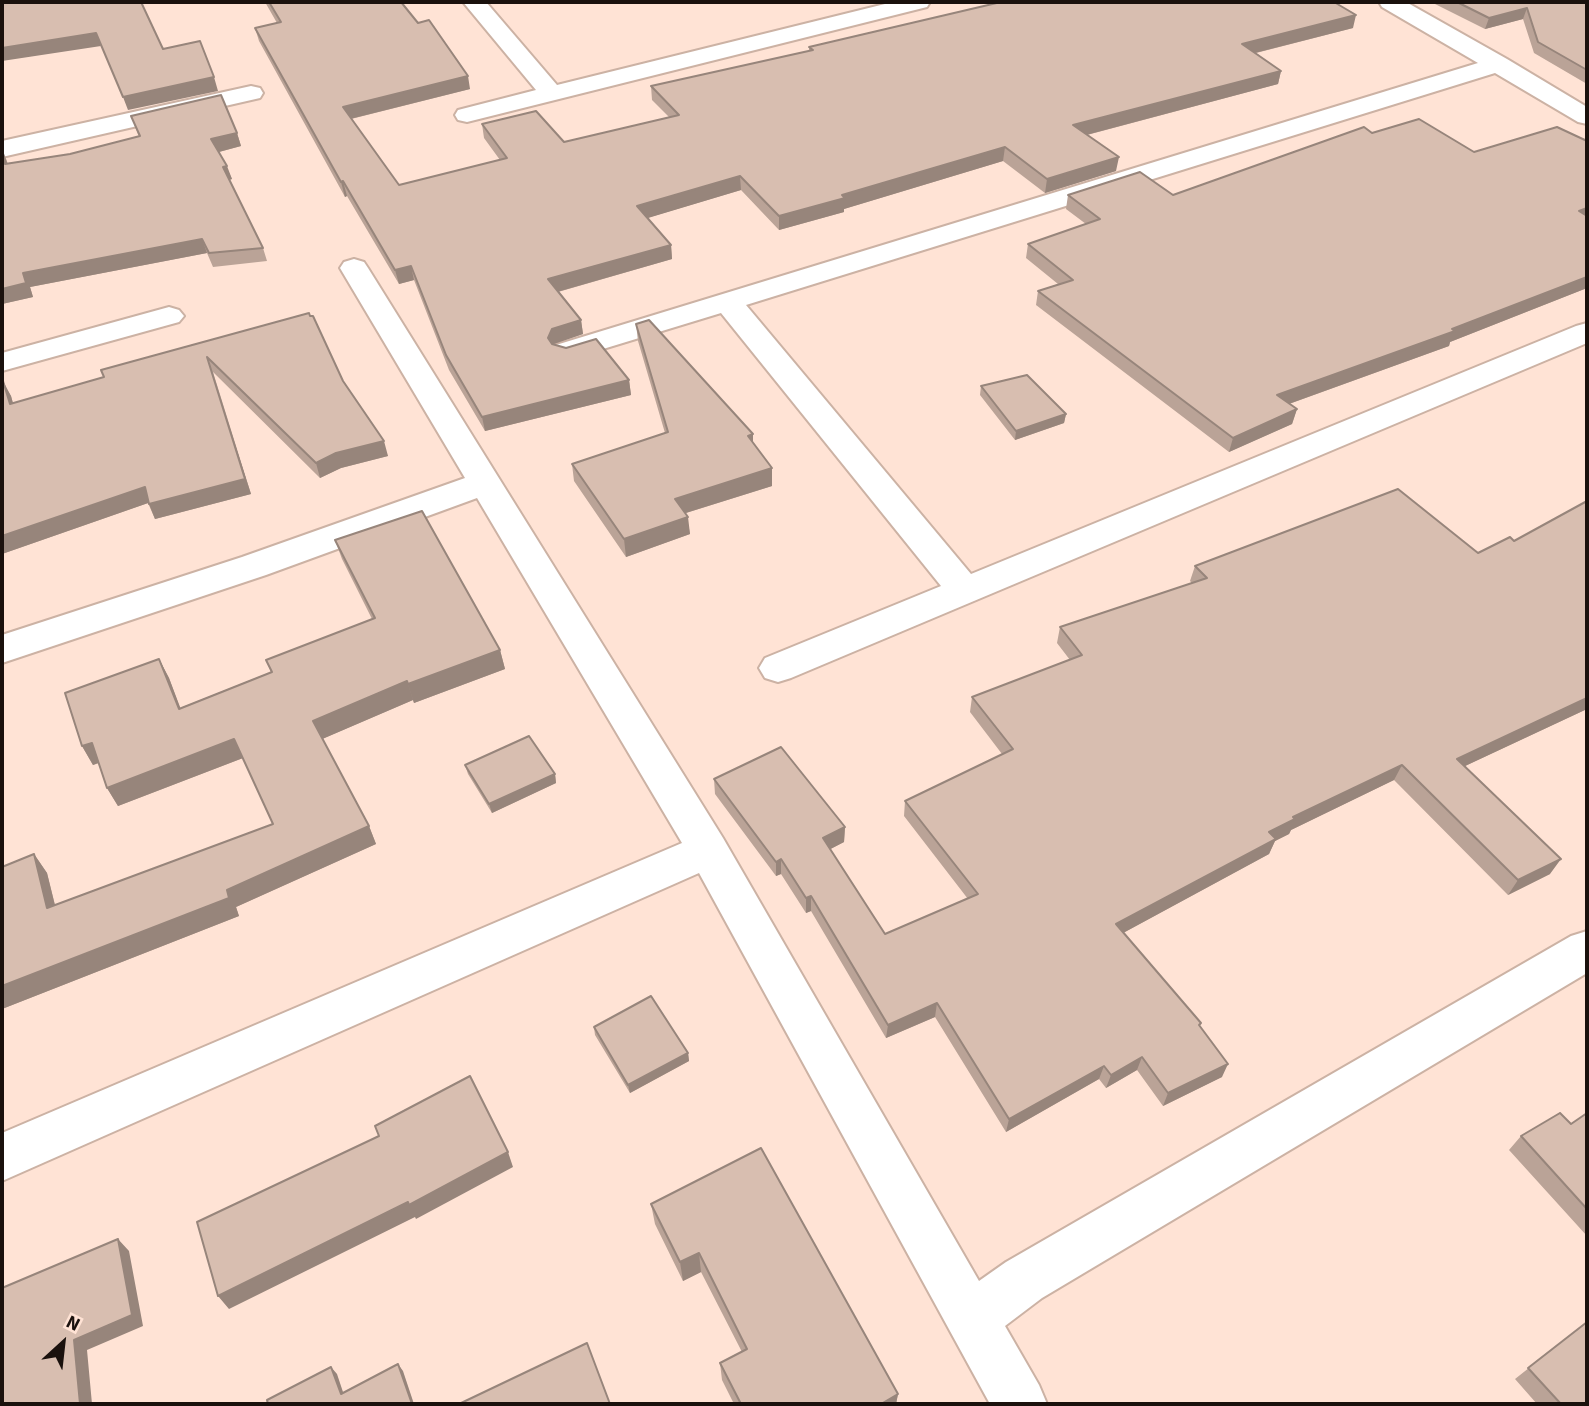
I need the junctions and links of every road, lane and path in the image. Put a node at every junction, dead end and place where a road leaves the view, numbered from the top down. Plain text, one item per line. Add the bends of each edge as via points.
1 (474, 2) edge
2 (919, 2) edge
3 (1390, 2) edge
4 (1499, 64) junction
5 (251, 93) dead end
6 (552, 94) junction
7 (467, 115) dead end
8 (1587, 117) edge
9 (2, 149) edge
10 (354, 268) dead end
11 (728, 302) junction
12 (169, 316) dead end
13 (1587, 332) edge
14 (567, 351) edge
15 (2, 362) edge
16 (485, 483) junction
17 (965, 592) junction
18 (2, 649) edge
19 (778, 668) dead end
20 (708, 850) junction
21 (1587, 950) edge
22 (2, 1157) edge
23 (970, 1319) junction
24 (1020, 1404) edge

1 - 6 street
2 - 6 street
3 - 4 street
4 - 8 street
4 - 11 street
5 - 9 street
6 - 7 street
10 - 16 street
11 - 14 street
11 - 17 street
12 - 15 street
13 - 17 street
16 - 18 street
16 - 20 street
17 - 19 street
20 - 22 street
20 - 23 street
21 - 23 street via 1024,1280
23 - 24 street

